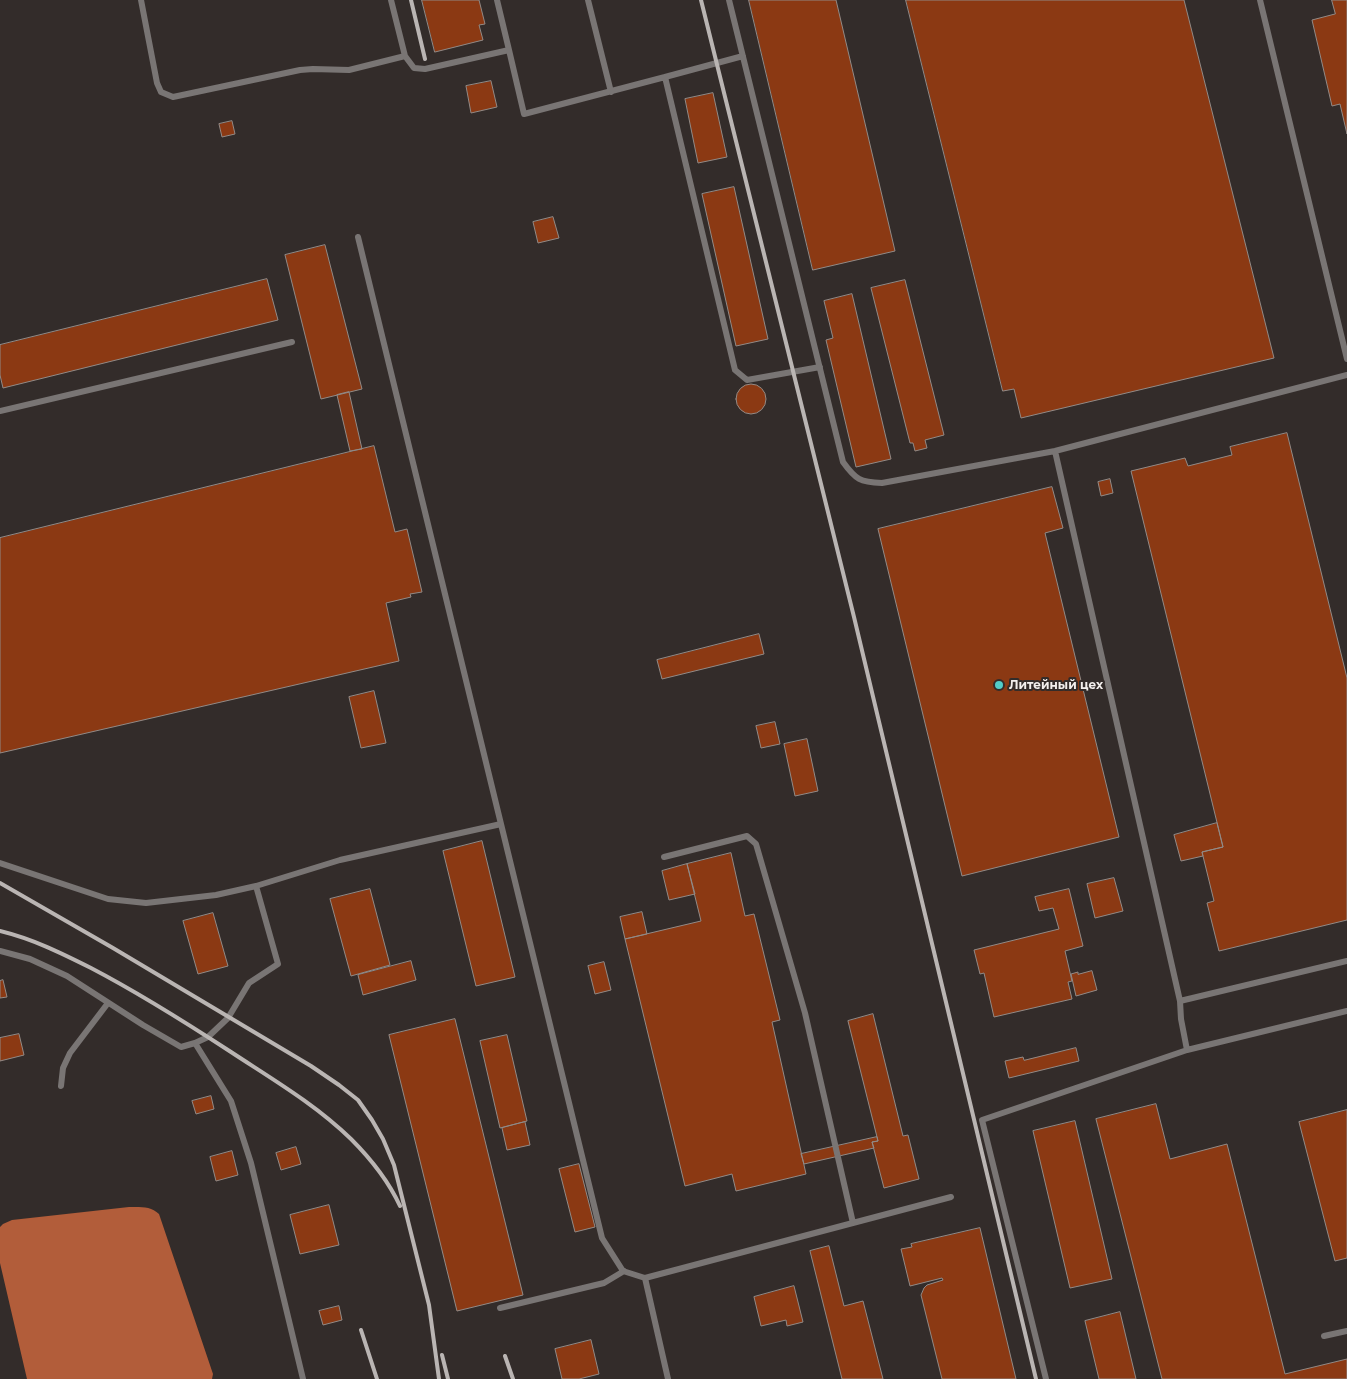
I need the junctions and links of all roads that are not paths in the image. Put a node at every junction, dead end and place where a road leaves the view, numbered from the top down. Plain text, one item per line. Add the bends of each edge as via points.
1 (141, 0) edge
2 (391, 0) edge
3 (497, 0) edge
4 (588, 0) edge
5 (729, 0) edge
6 (1260, 0) edge
7 (509, 50) junction
8 (405, 56) junction
9 (743, 56) junction
10 (665, 76) junction
11 (611, 92) junction
12 (358, 237) dead end
13 (292, 342) dead end
14 (1347, 359) edge
15 (820, 367) junction
16 (1347, 375) edge
17 (0, 411) edge
18 (1055, 451) junction
19 (501, 824) junction
20 (664, 857) dead end
21 (0, 863) edge
22 (256, 886) junction
23 (0, 951) edge
24 (1347, 961) edge
25 (1180, 1001) junction
26 (108, 1002) junction
27 (1347, 1011) edge
28 (195, 1043) junction
29 (1187, 1050) junction
30 (61, 1086) dead end
31 (951, 1197) dead end
32 (853, 1223) junction
33 (624, 1271) junction
34 (645, 1278) junction
35 (500, 1308) dead end
36 (1347, 1331) edge
37 (1324, 1336) dead end
38 (303, 1379) edge
39 (668, 1379) edge
40 (1046, 1379) edge

1 - 8 lane via 157,83 161,92 173,97 300,70 349,70
2 - 8 lane
3 - 7 lane
4 - 11 lane
5 - 9 lane
6 - 14 lane
7 - 8 lane via 425,69 414,68
7 - 11 lane via 524,114
9 - 10 lane
9 - 15 lane
10 - 11 lane
10 - 15 lane via 735,370 747,380
12 - 19 lane
13 - 17 lane
15 - 18 lane via 843,462 852,475 864,482 882,483
16 - 18 lane
18 - 25 lane
19 - 22 lane via 340,860
19 - 33 lane via 602,1238
20 - 32 lane via 747,836 756,844 805,1013
21 - 22 lane via 108,899 146,904
22 - 28 lane via 278,964 249,983 228,1018 208,1037
23 - 26 lane via 30,959 67,976
24 - 25 lane
25 - 29 lane
26 - 28 lane via 181,1047
26 - 30 lane via 70,1053 63,1068
27 - 29 lane
28 - 38 lane via 231,1101 251,1163
29 - 40 lane via 982,1120
31 - 32 lane
32 - 34 lane
33 - 34 lane
33 - 35 lane via 604,1283
34 - 39 lane
36 - 37 lane

